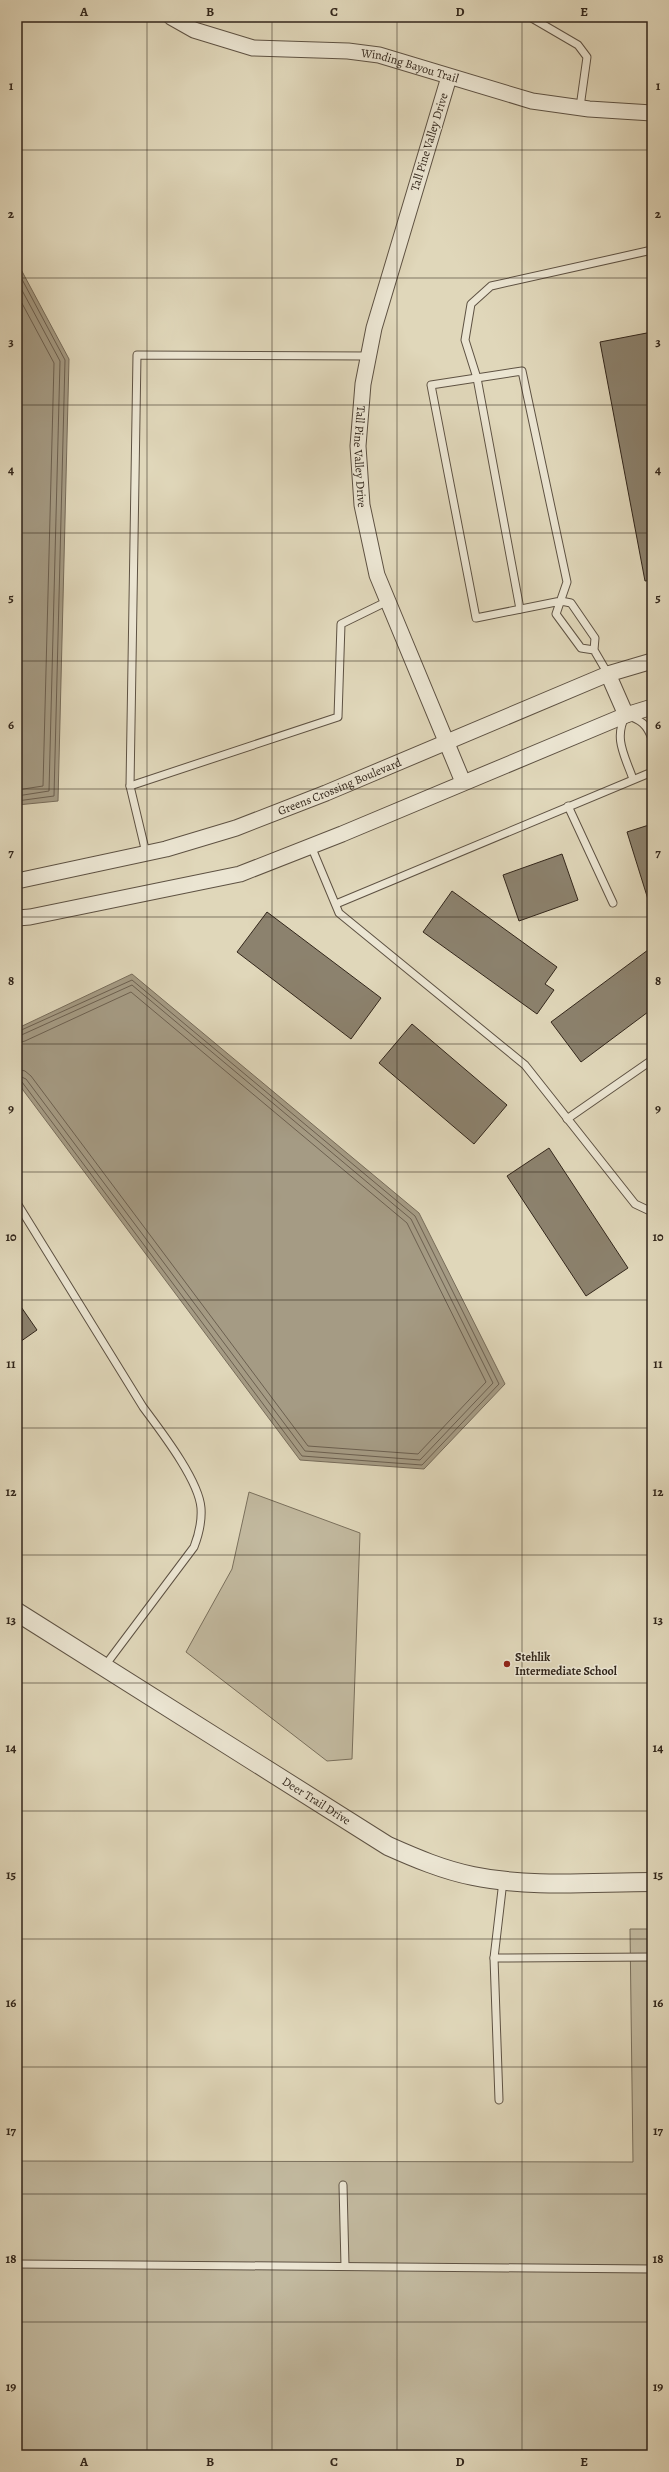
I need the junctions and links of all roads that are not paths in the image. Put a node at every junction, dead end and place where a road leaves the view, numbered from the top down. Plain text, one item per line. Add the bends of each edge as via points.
1 (171, 17) edge
2 (530, 17) edge
3 (448, 77) junction
4 (580, 107) junction
5 (652, 113) edge
6 (652, 250) edge
7 (368, 356) junction
8 (477, 378) junction
9 (388, 601) junction
10 (561, 601) junction
11 (520, 609) junction
12 (594, 650) junction
13 (652, 661) edge
14 (608, 674) junction
15 (652, 707) edge
16 (626, 715) junction
17 (652, 738) edge
18 (447, 742) junction
19 (652, 772) edge
20 (633, 779) junction
21 (463, 782) junction
22 (130, 786) junction
23 (568, 806) junction
24 (311, 846) junction
25 (146, 853) junction
26 (17, 881) edge
27 (613, 903) dead end
28 (336, 904) junction
29 (17, 918) edge
30 (652, 1060) edge
31 (567, 1118) junction
32 (17, 1203) edge
33 (652, 1212) edge
34 (17, 1612) edge
35 (104, 1667) junction
36 (503, 1880) junction
37 (652, 1882) edge
38 (652, 1957) edge
39 (494, 1958) junction
40 (499, 2100) dead end
41 (343, 2185) dead end
42 (17, 2264) edge
43 (345, 2266) junction
44 (652, 2269) edge

1 - 3 street, Winding Bayou Trail via 194,30 253,48 348,51 379,55
2 - 4 lane via 578,45 587,57
3 - 4 street, Winding Bayou Trail via 532,100
3 - 7 street, Tall Pine Valley Drive
4 - 5 street, Winding Bayou Trail
6 - 8 lane via 491,286 471,304 465,340
7 - 9 street, Tall Pine Valley Drive via 358,446 362,505 377,575
7 - 22 lane via 137,355
8 - 10 lane via 522,371 567,582
8 - 11 lane
8 - 11 lane via 431,386 476,618
9 - 18 street, Tall Pine Valley Drive
9 - 22 lane via 341,624 338,717
10 - 11 lane
10 - 12 lane via 571,604 595,638
10 - 12 lane via 556,614 580,648
12 - 14 lane
13 - 14 street, Greens Crossing Boulevard
14 - 16 street
14 - 18 street, Greens Crossing Boulevard
15 - 16 street
16 - 17 lane via 640,720 648,728
16 - 20 lane via 619,727 620,741
16 - 21 street
18 - 21 street, Tall Pine Valley Drive
18 - 25 street, Greens Crossing Boulevard via 236,828
19 - 20 lane
20 - 23 lane
21 - 24 street
22 - 25 lane
23 - 27 lane
23 - 28 lane
24 - 28 lane
24 - 29 street via 240,874
25 - 26 street, Greens Crossing Boulevard
28 - 31 lane via 340,913 525,1065
30 - 31 lane
31 - 33 lane via 635,1204
32 - 35 lane via 143,1407 168,1442 196,1489 201,1507 200,1528 194,1547
34 - 35 street, Deer Trail Drive
35 - 36 street, Deer Trail Drive via 388,1846 428,1863 473,1876
36 - 37 street, Deer Trail Drive
36 - 39 lane
38 - 39 lane
39 - 40 lane
41 - 43 lane
42 - 43 lane
43 - 44 lane

